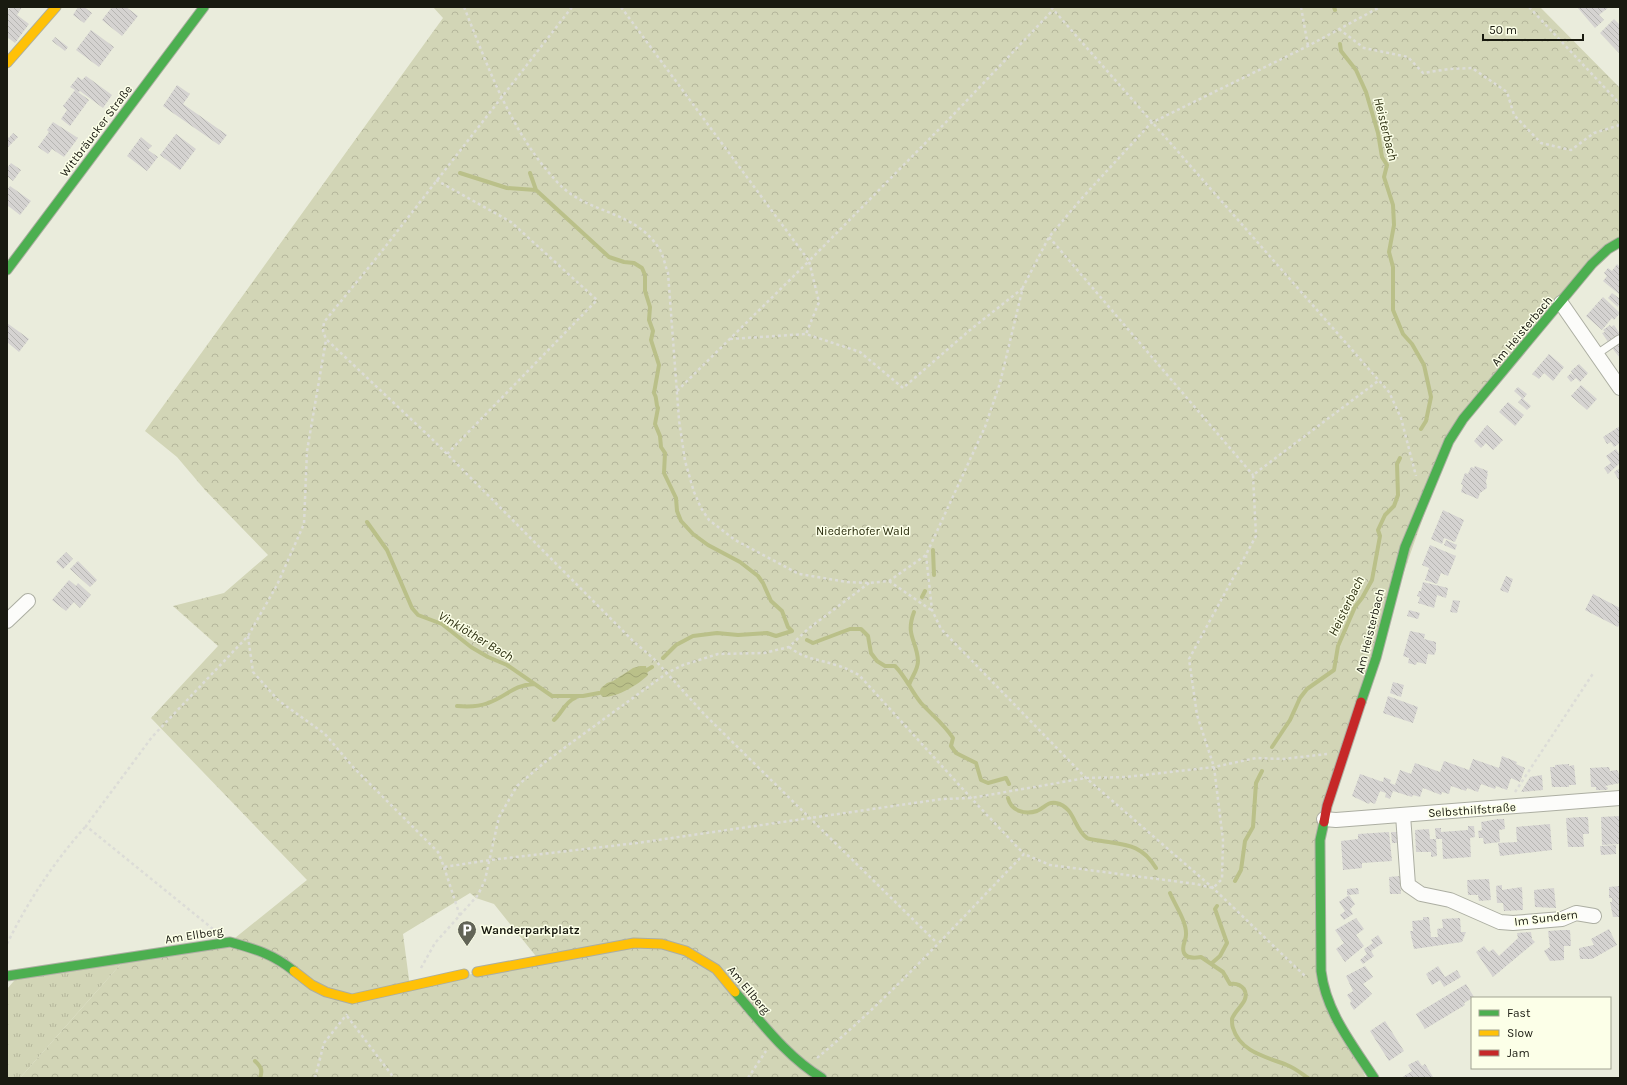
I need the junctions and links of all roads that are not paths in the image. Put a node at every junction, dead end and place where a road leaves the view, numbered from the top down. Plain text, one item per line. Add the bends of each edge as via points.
1 (56, 7) edge
2 (204, 7) edge
3 (7, 64) edge
4 (1620, 242) edge
5 (7, 270) edge
6 (1561, 303) junction
7 (1620, 339) edge
8 (1597, 354) junction
9 (1620, 388) edge
10 (28, 601) dead end
11 (7, 621) edge
12 (1620, 798) edge
13 (1404, 814) junction
14 (1324, 819) junction
15 (1594, 916) dead end
16 (478, 972) dead end
17 (464, 974) dead end
18 (7, 976) edge
19 (822, 1078) edge
20 (1374, 1078) edge

1 - 3 street
2 - 5 street, Wittbräucker Straße
4 - 6 street, Am Heisterbach via 1592,264
6 - 8 street
6 - 14 street, Am Heisterbach via 1454,431 1405,547 1376,658
7 - 8 lane
8 - 9 street
10 - 11 street
12 - 13 street, Selbsthilfstraße
13 - 14 street, Selbsthilfstraße
13 - 15 street, Im Sundern via 1408,885 1420,894 1450,900 1500,922 1562,919 1576,913
14 - 20 street, Am Heisterbach via 1320,840 1323,988 1338,1024
16 - 19 street, Am Ellberg via 634,943 662,944 686,951 716,969 775,1039 805,1068
17 - 18 street, Am Ellberg via 352,999 312,985 279,960 257,949 230,942

